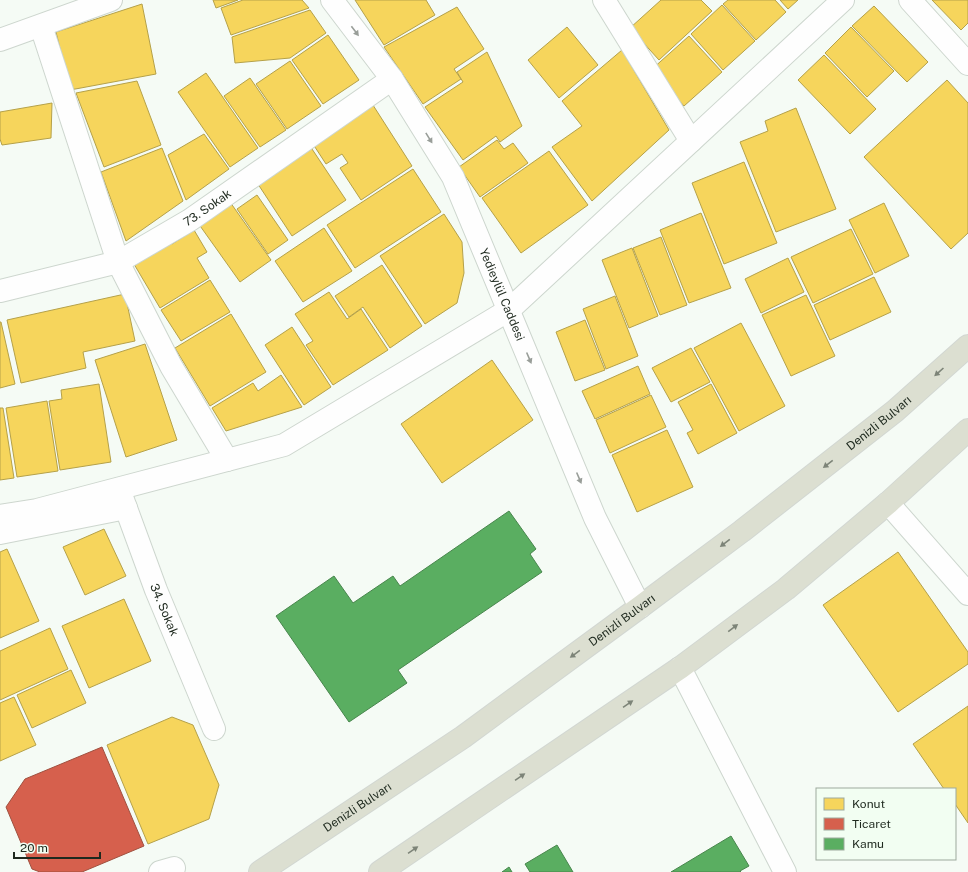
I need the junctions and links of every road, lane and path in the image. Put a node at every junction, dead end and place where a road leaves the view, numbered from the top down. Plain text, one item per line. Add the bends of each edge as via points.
1 (111, 0) edge
2 (332, 0) edge
3 (604, 0) edge
4 (843, 0) edge
5 (910, 0) edge
6 (41, 26) junction
7 (0, 40) edge
8 (968, 64) edge
9 (392, 79) junction
10 (691, 141) junction
11 (118, 262) junction
12 (0, 291) edge
13 (509, 310) junction
14 (968, 346) edge
15 (968, 430) edge
16 (227, 460) junction
17 (123, 498) junction
18 (888, 503) junction
19 (0, 516) edge
20 (0, 533) edge
21 (968, 594) edge
22 (640, 606) junction
23 (680, 668) junction
24 (214, 729) dead end
25 (260, 872) edge
26 (380, 872) edge
27 (785, 872) edge

1 - 6 street
2 -> 9 street, Yedieylül Caddesi
3 - 10 street
4 - 10 street
5 - 8 street
6 - 7 street
6 - 11 street
9 - 11 street, 73. Sokak via 190,220
9 -> 13 street, Yedieylül Caddesi via 453,177
10 - 13 street
11 - 12 street, 73. Sokak
11 - 16 street via 172,366
13 - 16 street via 284,445
13 -> 22 street, Yedieylül Caddesi via 596,518
14 -> 22 highway, Denizli Bulvarı via 895,411 742,531
15 - 18 highway
16 - 17 street
17 - 19 street
17 - 20 street
17 - 24 street, 34. Sokak via 156,590
18 - 21 street
23 -> 18 highway via 786,589
22 -> 25 highway, Denizli Bulvarı via 463,737
26 -> 23 highway
23 - 27 street

